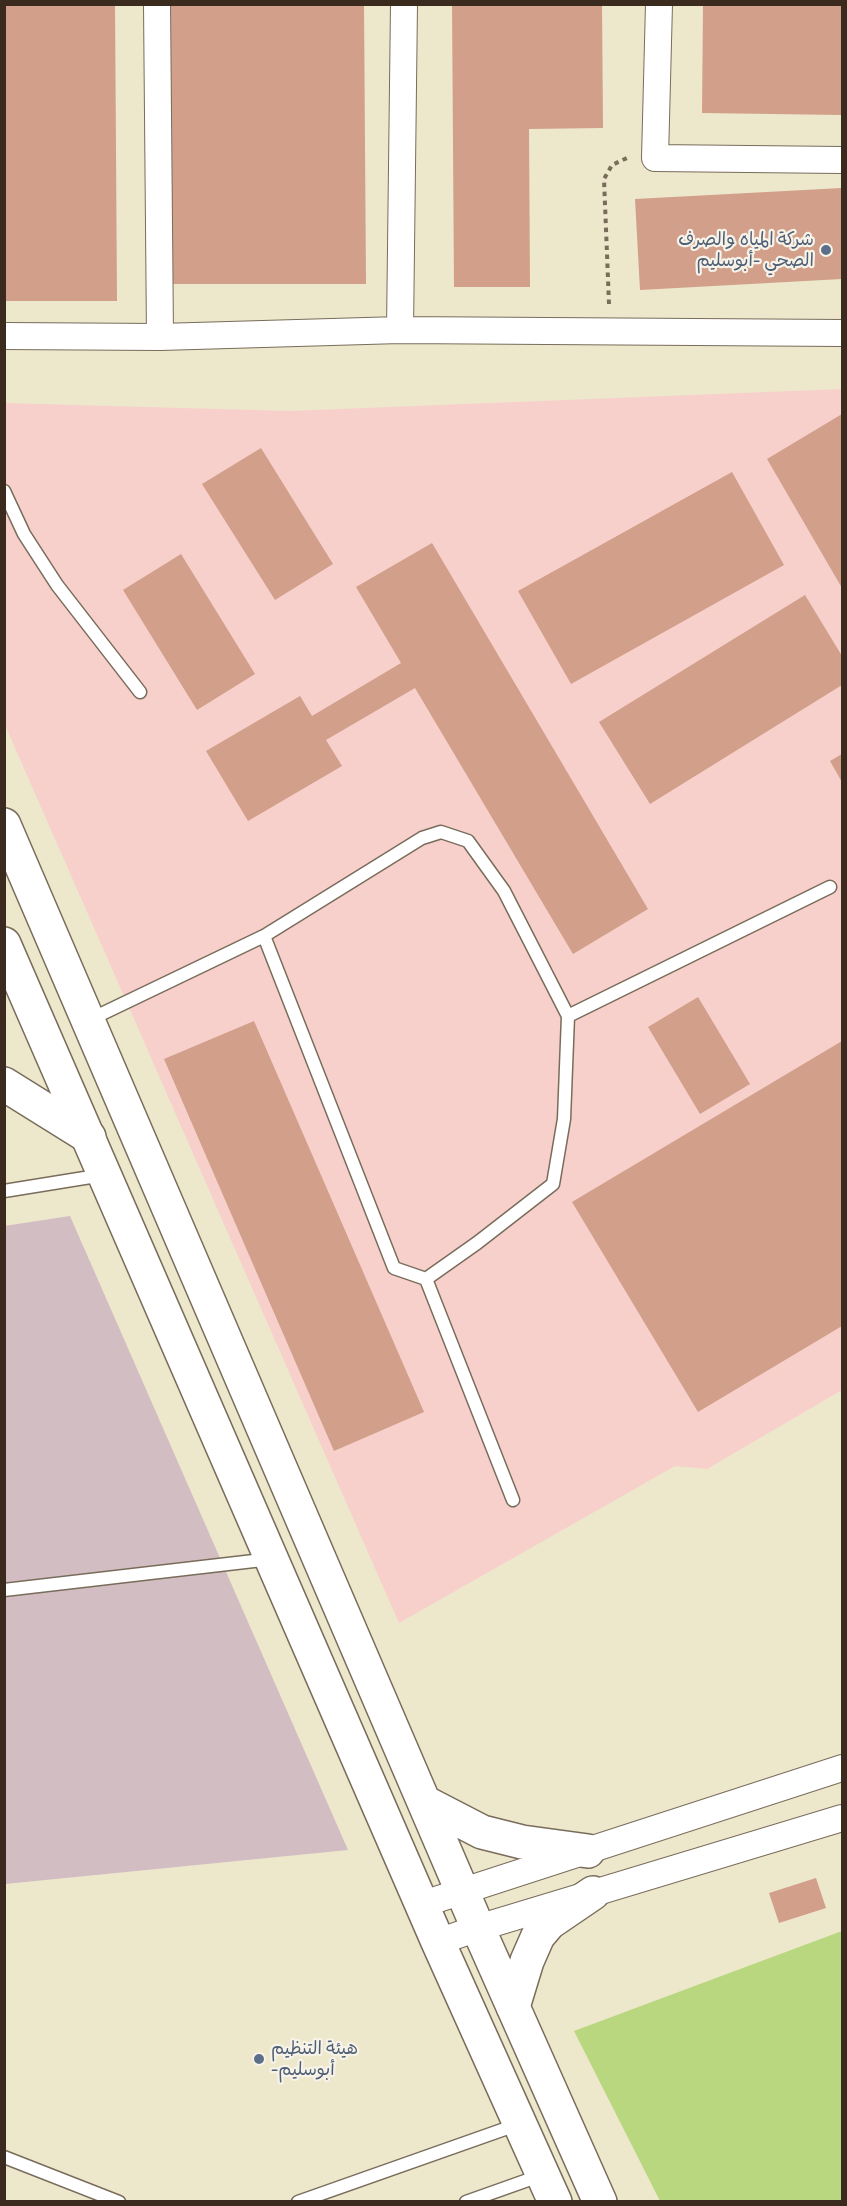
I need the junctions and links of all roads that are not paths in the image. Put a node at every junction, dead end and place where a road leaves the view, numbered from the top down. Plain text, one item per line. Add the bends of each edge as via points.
1 (157, 4) edge
2 (404, 4) edge
3 (659, 4) edge
4 (843, 159) edge
5 (400, 330) junction
6 (843, 333) edge
7 (4, 336) edge
8 (160, 337) junction
9 (4, 491) edge
10 (140, 692) dead end
11 (4, 825) edge
12 (830, 886) dead end
13 (264, 936) junction
14 (4, 944) edge
15 (568, 1016) junction
16 (89, 1020) junction
17 (4, 1084) edge
18 (89, 1137) junction
19 (105, 1175) junction
20 (4, 1191) edge
21 (426, 1279) junction
22 (513, 1500) dead end
23 (272, 1559) junction
24 (4, 1590) edge
25 (843, 1768) edge
26 (426, 1803) junction
27 (843, 1818) edge
28 (588, 1851) junction
29 (463, 1891) junction
30 (593, 1893) junction
31 (423, 1904) junction
32 (478, 1928) junction
33 (438, 1942) junction
34 (513, 2007) junction
35 (520, 2124) junction
36 (4, 2157) edge
37 (549, 2188) edge
38 (119, 2202) edge
39 (298, 2202) edge
40 (466, 2202) edge
41 (600, 2202) edge

1 - 8 street
2 - 5 street
3 - 4 street via 655,159
5 - 6 street
5 - 8 street
7 - 8 street
9 - 10 lane via 24,534 57,585
11 - 16 main road
12 - 15 lane
13 - 15 lane via 422,838 441,832 468,841 504,891
13 - 16 lane
13 - 21 lane via 394,1268
14 - 18 main road
15 - 21 lane via 564,1119 552,1184
16 - 26 main road
17 - 18 main road
18 - 19 main road
19 - 20 lane
19 - 23 main road
21 - 22 lane
23 - 24 lane
23 - 31 main road
25 - 28 street
26 - 28 main road via 482,1832
26 - 29 main road
27 - 30 street
28 - 29 street
29 - 31 street
29 - 32 main road
30 - 32 street
30 - 34 main road via 549,1923 538,1936
31 - 33 main road
32 - 33 street
32 - 34 main road
33 - 35 main road
34 - 41 main road
35 - 37 main road
35 - 39 lane
36 - 38 lane
37 - 40 lane

